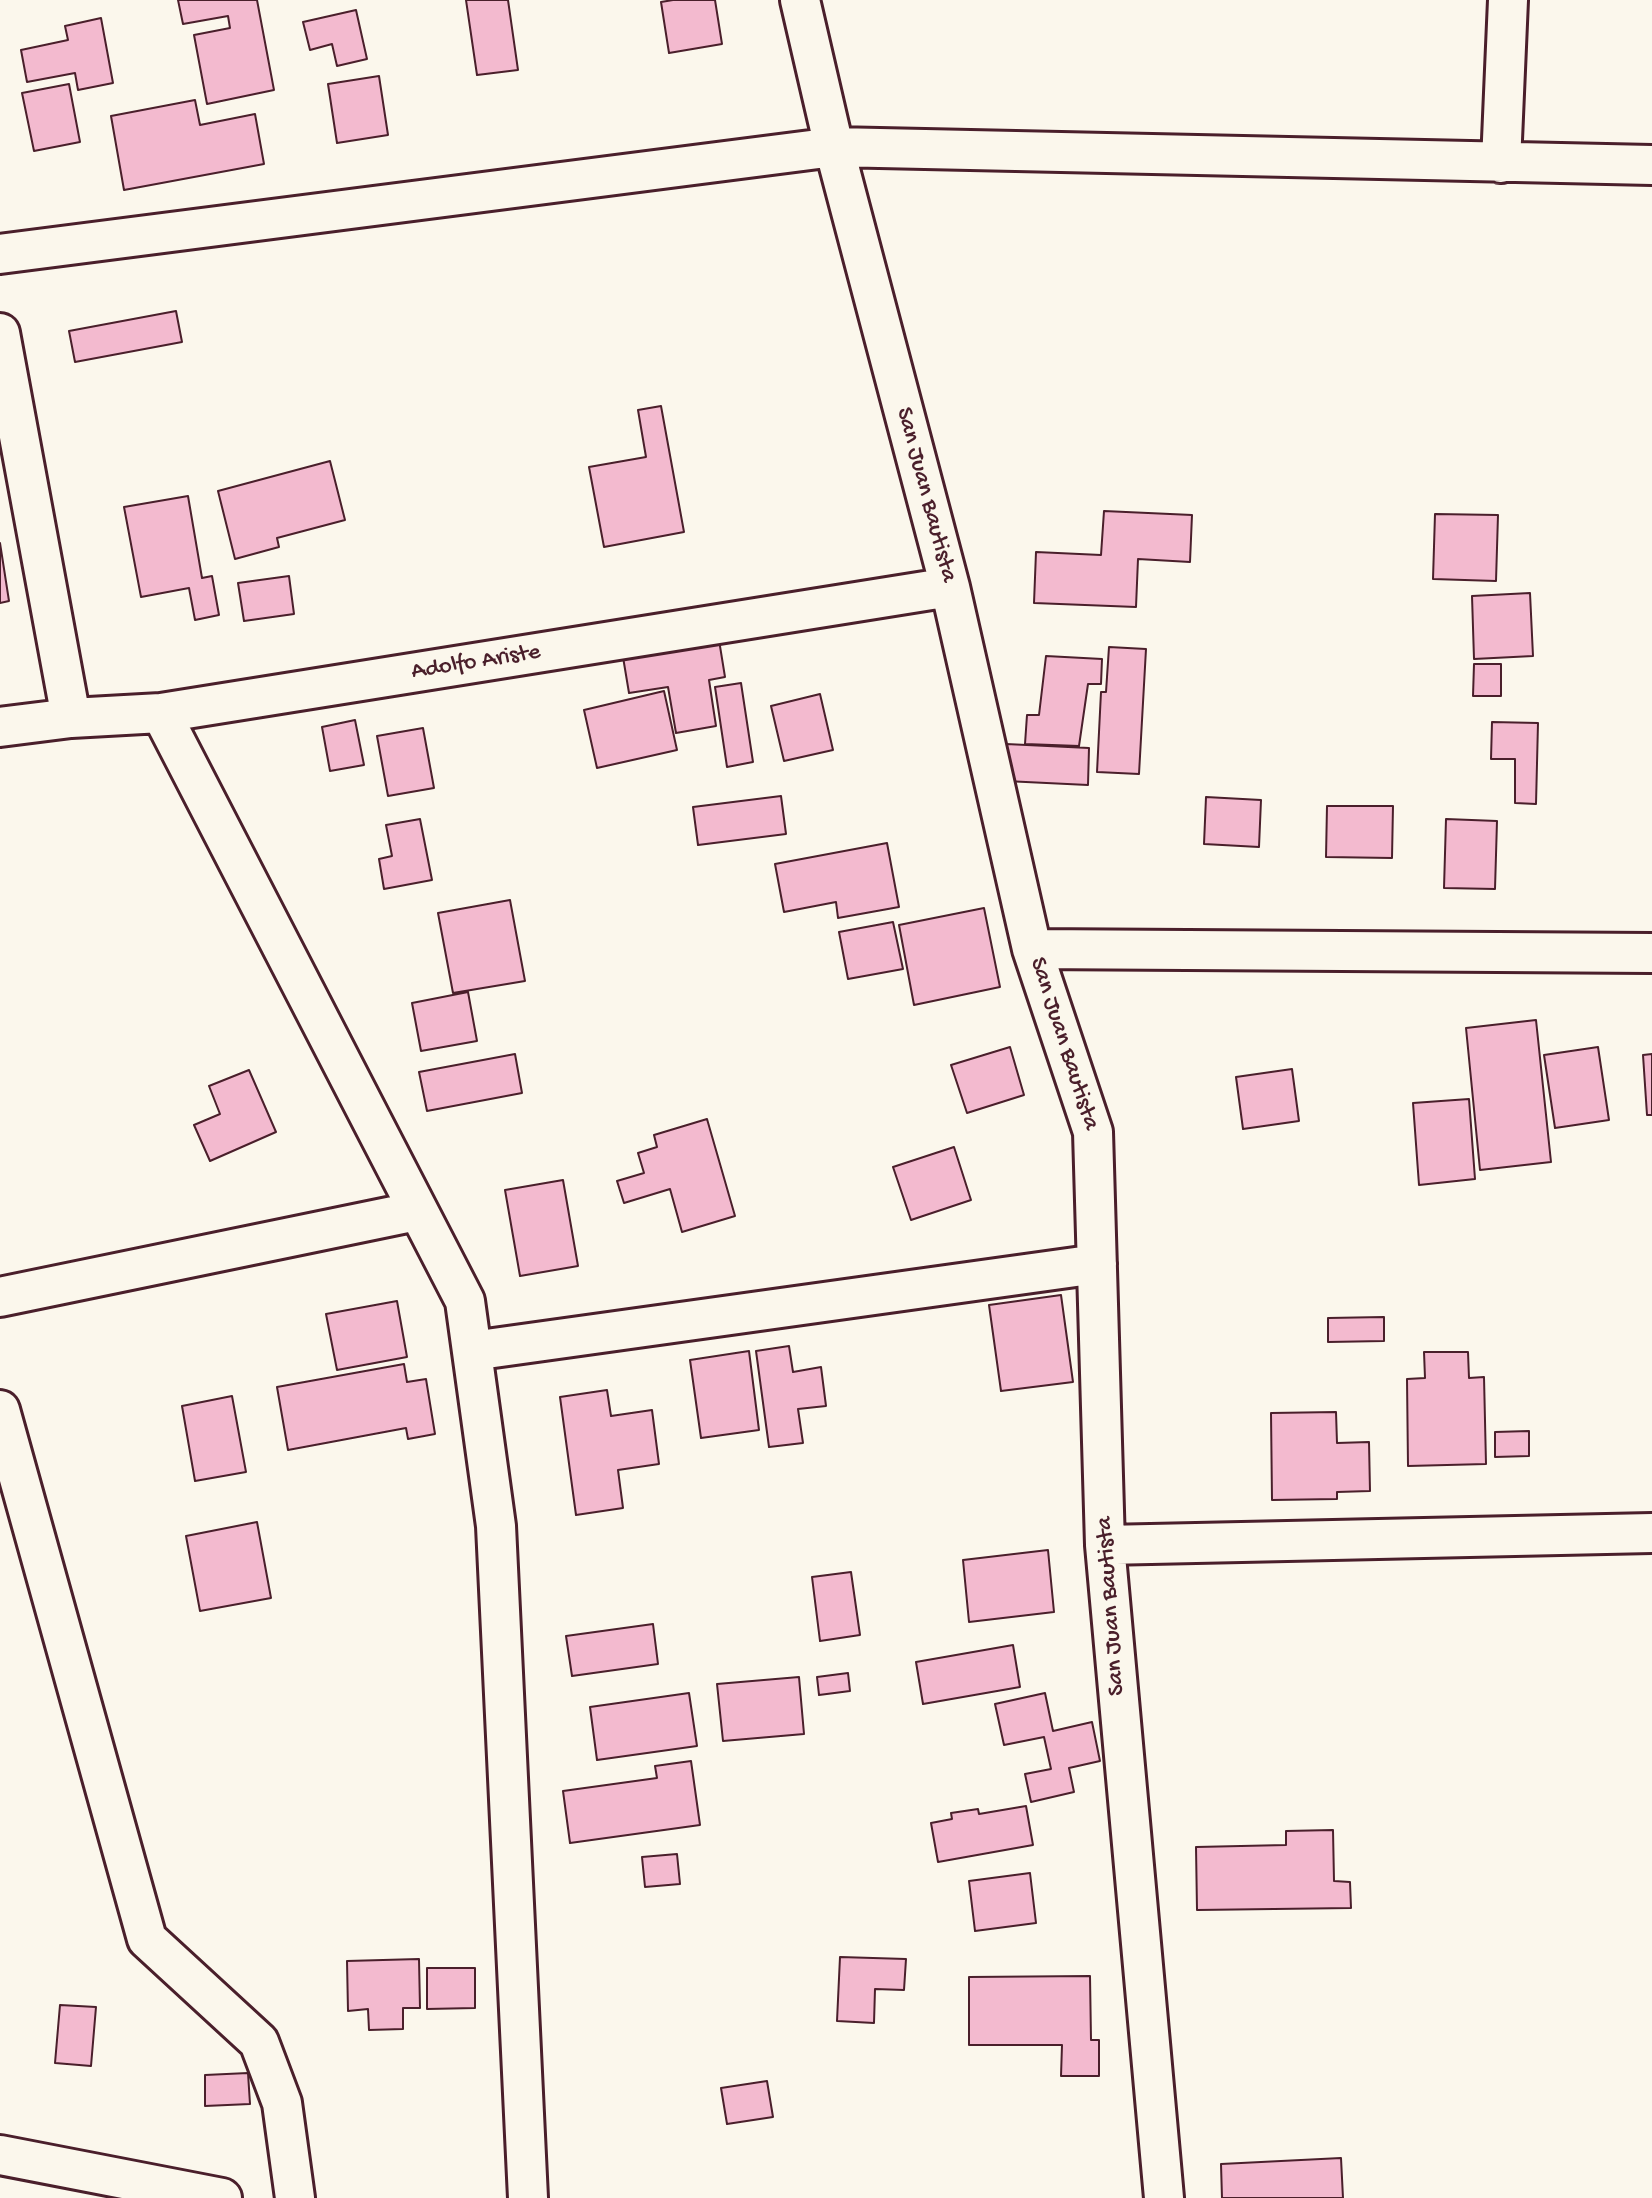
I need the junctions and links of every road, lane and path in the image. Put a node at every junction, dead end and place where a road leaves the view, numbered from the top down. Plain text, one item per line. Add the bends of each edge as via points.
1 (800, 0) edge
2 (1508, 0) edge
3 (834, 147) junction
4 (1501, 163) junction
5 (1652, 166) edge
6 (0, 254) edge
7 (0, 333) edge
8 (950, 587) junction
9 (160, 713) junction
10 (71, 718) junction
11 (0, 727) edge
12 (1032, 949) junction
13 (1652, 953) edge
14 (417, 1211) junction
15 (1097, 1264) junction
16 (0, 1297) edge
17 (472, 1351) junction
18 (0, 1410) edge
19 (1652, 1533) edge
20 (1105, 1545) junction
21 (0, 2155) edge
22 (222, 2198) edge
23 (295, 2198) edge
24 (528, 2198) edge
25 (1164, 2198) edge

1 - 3 street, San Juan Bautista
2 - 4 street
3 - 4 street
3 - 6 street
3 - 8 street, San Juan Bautista
4 - 5 street
7 - 10 street
8 - 9 street, Adolfo Ariste
8 - 12 street, San Juan Bautista
9 - 10 street, Adolfo Ariste
9 - 14 street
10 - 11 street, Adolfo Ariste
12 - 13 street
12 - 15 street, San Juan Bautista via 1093,1132
14 - 16 street
14 - 17 street via 465,1301
15 - 17 street
15 - 20 street, San Juan Bautista
17 - 24 street via 496,1526
18 - 23 street via 147,1939 259,2042 282,2103
19 - 20 street
20 - 25 street, San Juan Bautista
21 - 22 street

